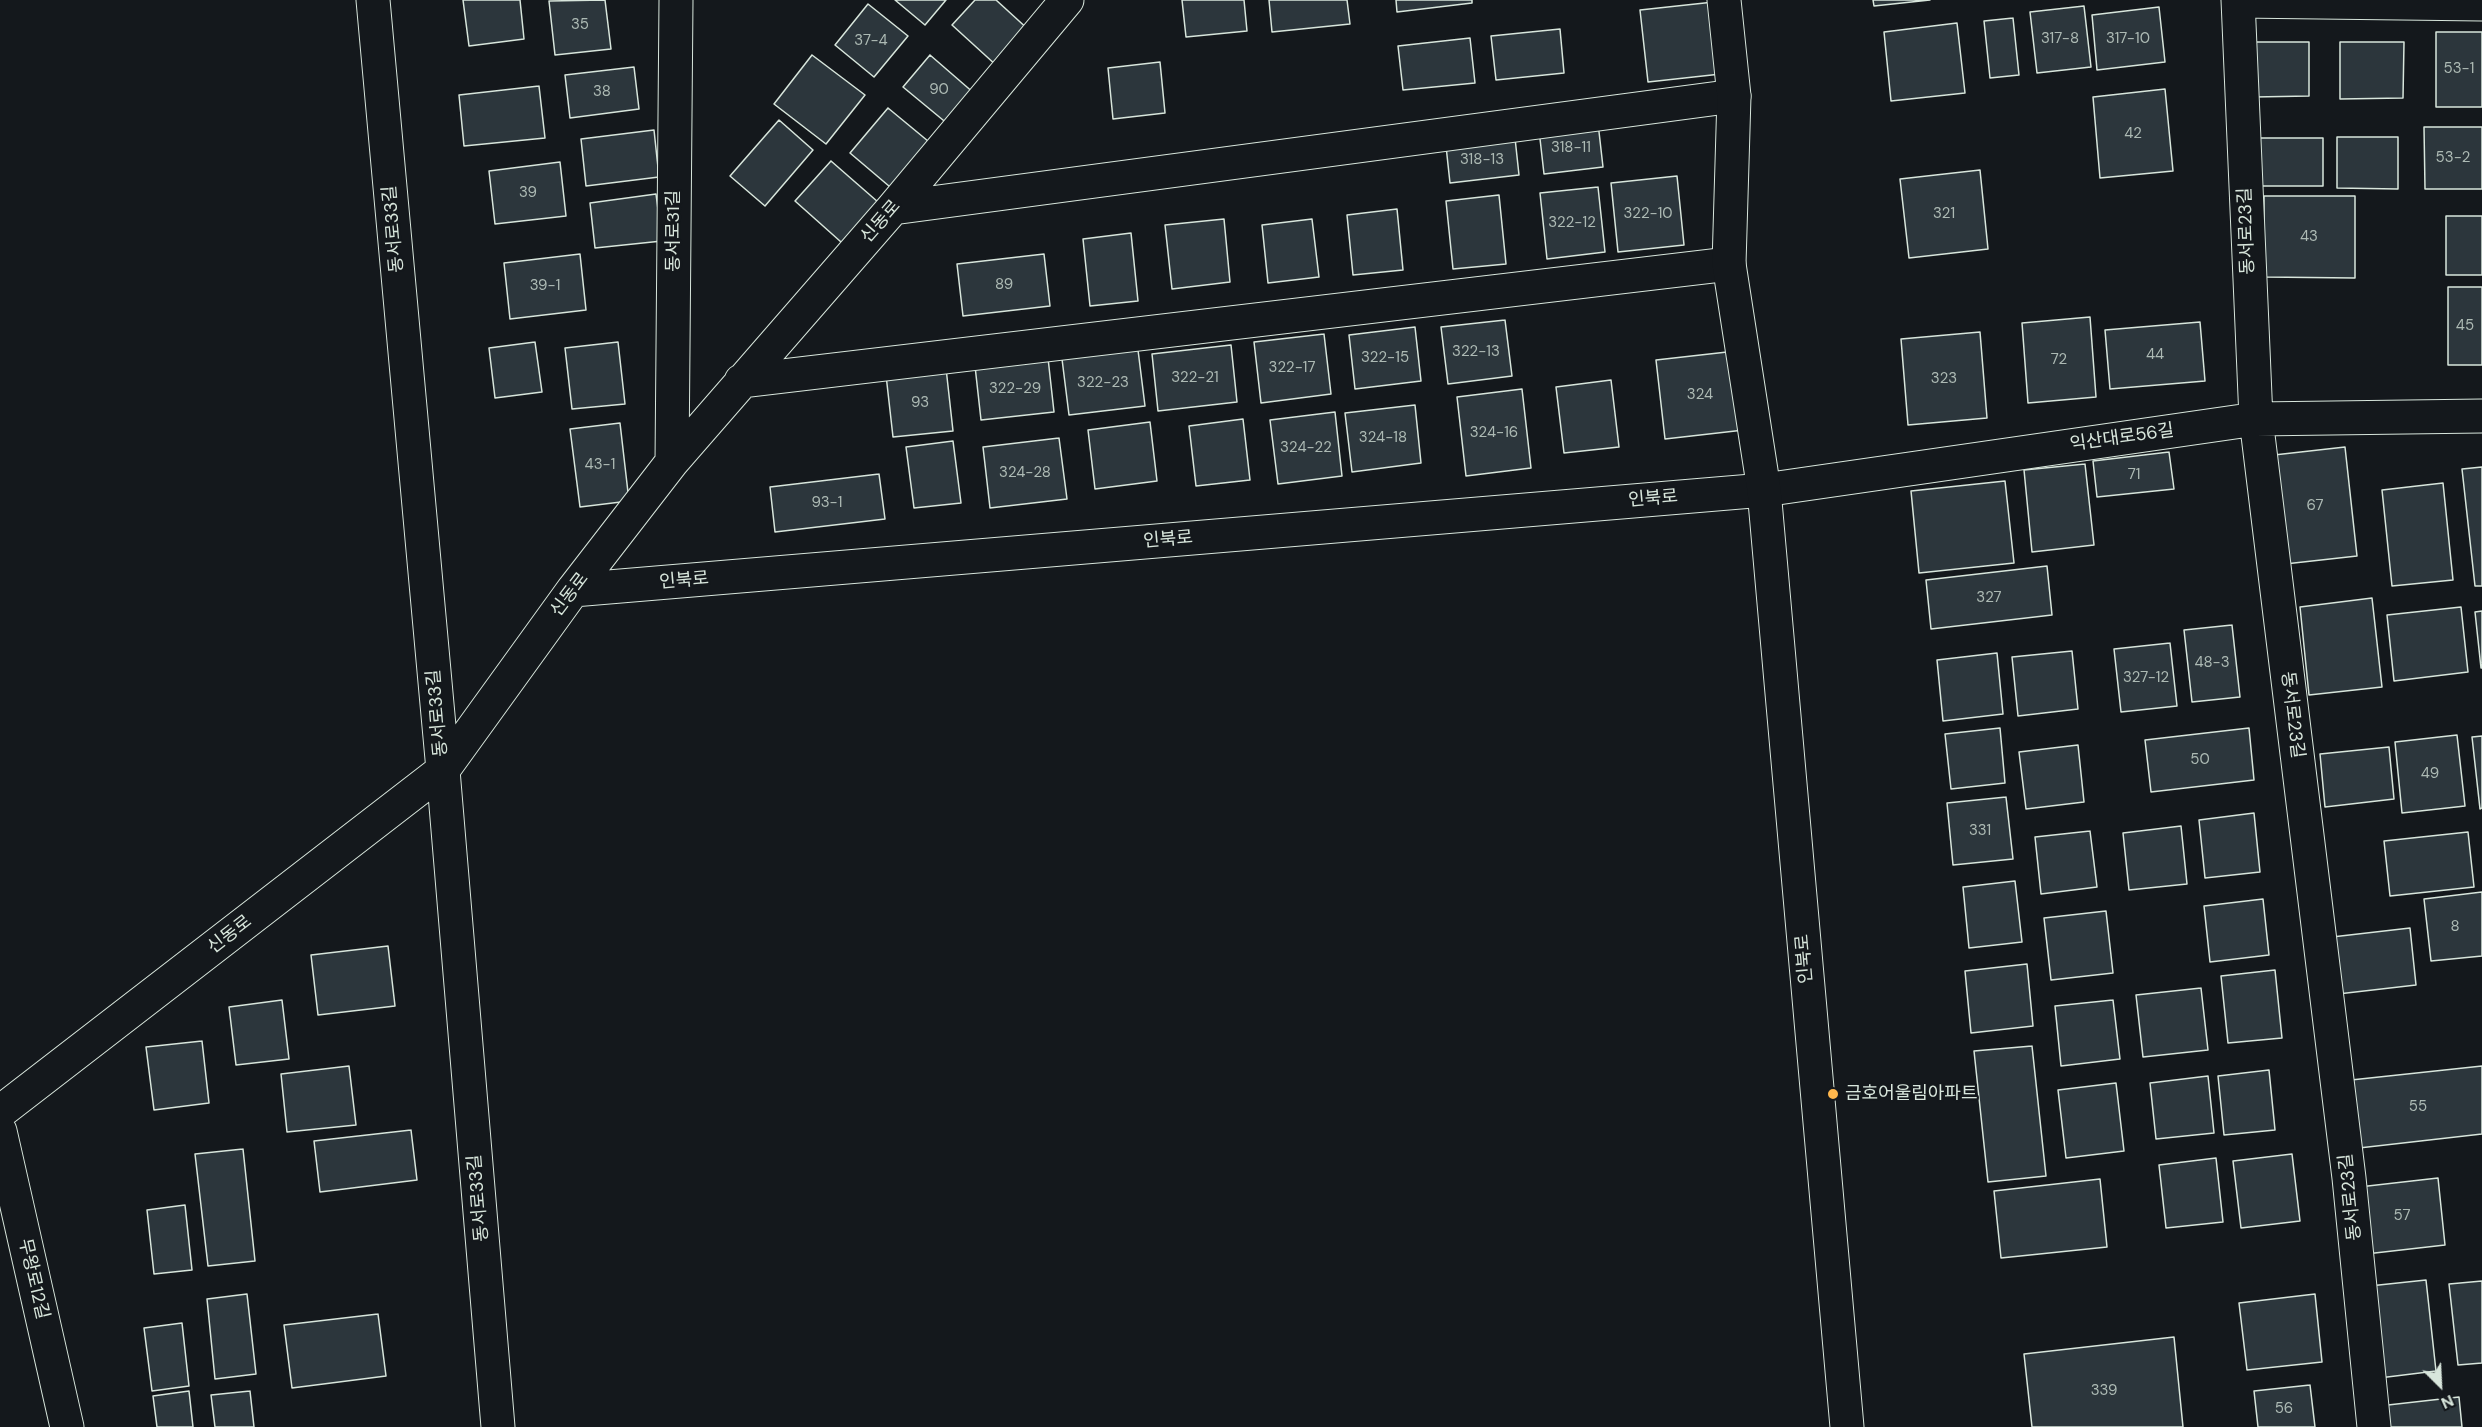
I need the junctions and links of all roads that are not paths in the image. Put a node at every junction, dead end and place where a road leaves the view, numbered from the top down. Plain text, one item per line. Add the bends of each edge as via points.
1 (373, 0) edge
2 (676, 0) edge
3 (1067, 0) edge
4 (1724, 0) edge
5 (2238, 1) edge
6 (2482, 4) edge
7 (1734, 96) junction
8 (893, 208) junction
9 (1729, 264) junction
10 (741, 381) junction
11 (2482, 416) edge
12 (2256, 419) junction
13 (672, 462) junction
14 (1764, 490) junction
15 (573, 590) junction
16 (443, 770) junction
17 (0, 1112) edge
18 (0, 1131) edge
19 (67, 1427) edge
20 (498, 1427) edge
21 (1847, 1427) edge
22 (2374, 1427) edge

1 - 16 street, 동서로33길
2 - 13 street, 동서로31길
3 - 8 street, 신동로
4 - 7 street, 인북로
5 - 6 street
5 - 12 street, 동서로23길
7 - 8 street
7 - 9 street, 인북로
8 - 10 street, 신동로
9 - 10 street
9 - 14 street, 인북로
10 - 13 street, 신동로
11 - 12 street, 익산대로56길
12 - 14 street, 익산대로56길
12 - 22 street, 동서로23길 via 2349,1178
13 - 15 street, 신동로
14 - 15 street, 인북로
14 - 21 street, 인북로
15 - 16 street, 신동로
16 - 17 street, 신동로
16 - 20 street, 동서로33길
18 - 19 street, 무왕로12길

